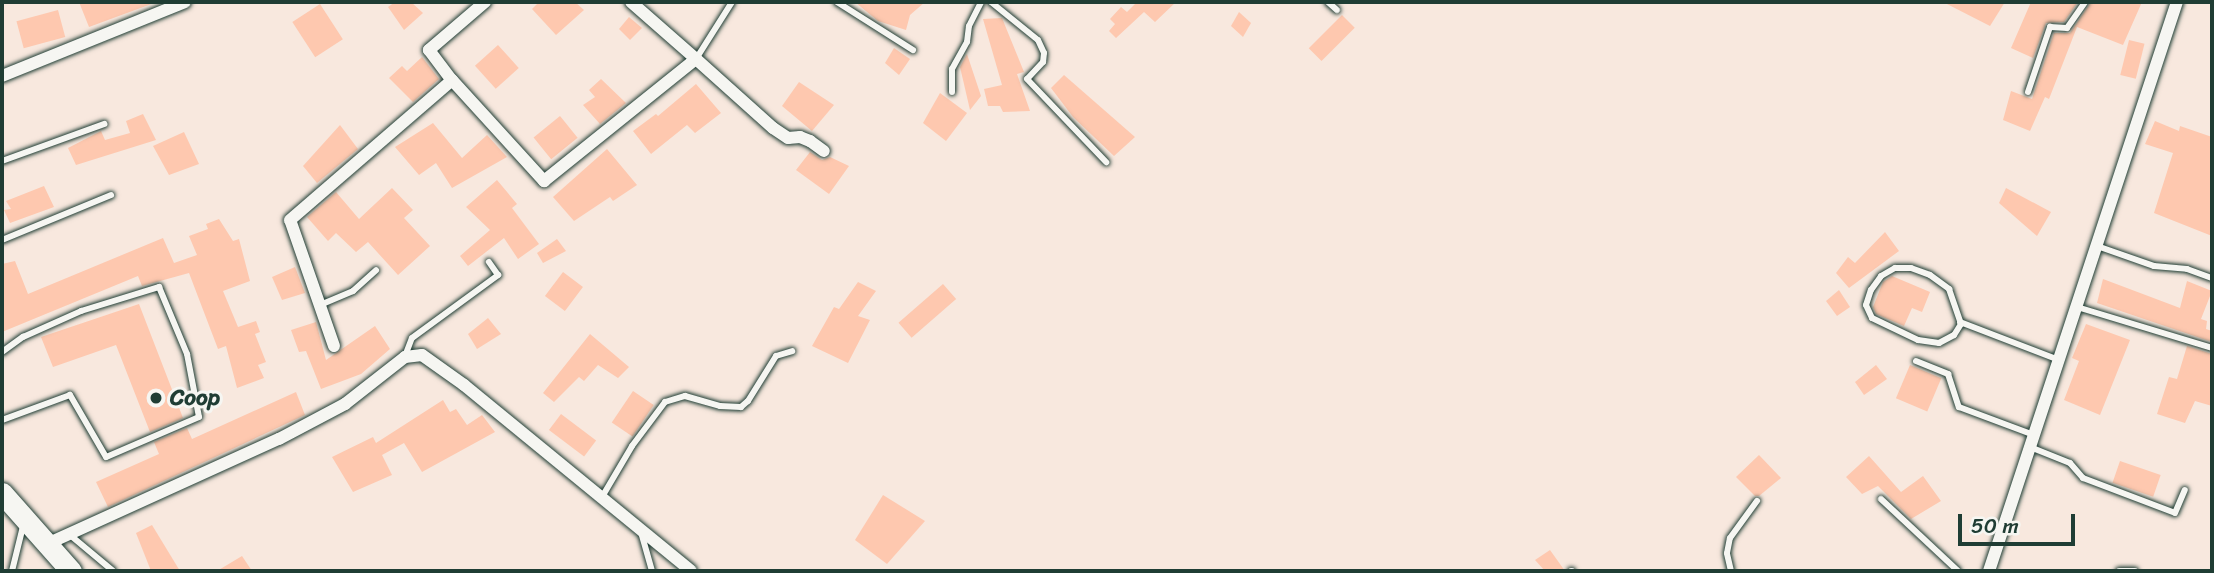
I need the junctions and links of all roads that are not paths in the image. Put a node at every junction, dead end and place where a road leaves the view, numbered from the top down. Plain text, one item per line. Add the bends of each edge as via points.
1 (186, 2) edge
2 (485, 2) edge
3 (631, 2) edge
4 (732, 2) edge
5 (836, 2) edge
6 (981, 2) edge
7 (991, 2) edge
8 (1328, 2) edge
9 (2085, 2) edge
10 (2178, 2) edge
11 (1337, 10) dead end
12 (913, 50) dead end
13 (696, 59) junction
14 (2, 76) edge
15 (452, 80) junction
16 (953, 92) dead end
17 (2028, 92) dead end
18 (104, 124) dead end
19 (824, 151) dead end
20 (2, 162) edge
21 (1106, 162) dead end
22 (111, 195) dead end
23 (2, 240) edge
24 (2096, 246) junction
25 (489, 262) dead end
26 (376, 270) dead end
27 (2212, 278) edge
28 (320, 305) junction
29 (2076, 307) junction
30 (1960, 322) junction
31 (334, 346) dead end
32 (2212, 348) edge
33 (792, 351) dead end
34 (2, 352) edge
35 (405, 357) junction
36 (2059, 360) junction
37 (1916, 362) dead end
38 (2, 420) edge
39 (2032, 441) junction
40 (2185, 490) dead end
41 (2, 493) edge
42 (601, 499) junction
43 (1881, 499) dead end
44 (1757, 501) dead end
45 (25, 519) junction
46 (640, 530) junction
47 (70, 535) junction
48 (47, 544) junction
49 (12, 571) edge
50 (71, 571) edge
51 (113, 571) edge
52 (652, 571) edge
53 (691, 571) edge
54 (1731, 571) edge
55 (1958, 571) edge
56 (1989, 571) edge
57 (2119, 571) edge
58 (2135, 571) edge

1 - 14 street
2 - 15 street via 429,50
3 - 13 street
4 - 13 lane
5 - 12 lane
6 - 16 lane via 964,49 951,69
7 - 21 lane via 1038,40 1043,62 1027,79
8 - 11 lane
9 - 17 lane via 2067,28 2050,27
10 - 24 street
13 - 15 street via 544,181
13 - 19 street via 773,128
15 - 28 street via 290,220
18 - 20 lane
22 - 23 lane
24 - 27 lane via 2154,266 2186,269
24 - 29 street
25 - 35 lane via 498,275 412,338
26 - 28 lane via 353,291
28 - 31 street
29 - 32 lane
29 - 36 street
30 - 30 lane via 1950,289 1911,268 1895,268 1881,276 1866,306 1872,318 1918,340 1939,343 1954,335
30 - 36 lane
33 - 42 lane via 776,356 741,407 685,396 665,402
34 - 38 lane via 23,337 81,311 159,287 187,354 199,417 106,457 70,396
35 - 42 street via 422,355 464,385
35 - 47 street via 345,404
36 - 39 street
37 - 39 lane via 1948,374 1959,408
39 - 40 lane via 2070,463 2083,478 2175,513
39 - 56 street
41 - 45 main road
42 - 46 street
43 - 55 lane
44 - 54 lane via 1730,538
45 - 48 main road
45 - 49 lane
46 - 52 lane
46 - 53 street
47 - 48 street
47 - 51 lane
48 - 50 main road
57 - 58 lane

